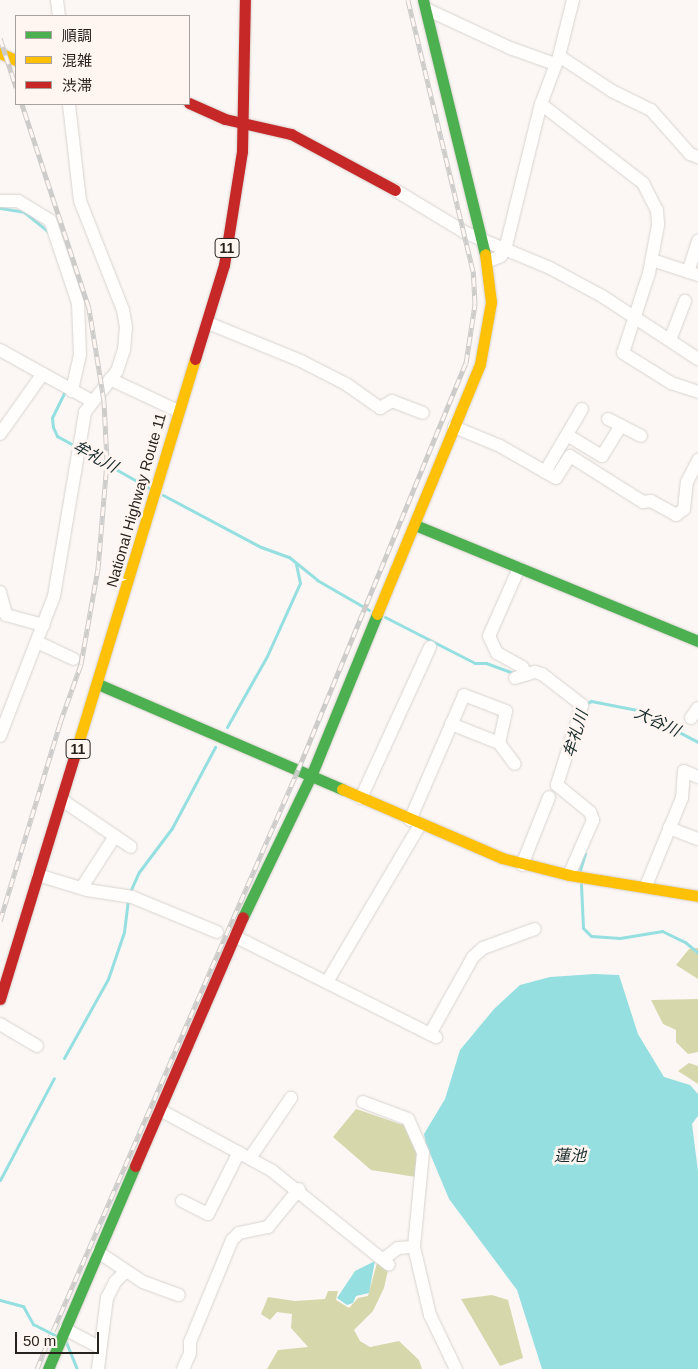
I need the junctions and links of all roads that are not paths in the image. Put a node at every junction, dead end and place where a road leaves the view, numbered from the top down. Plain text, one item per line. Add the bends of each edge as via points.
1 (57, 0) edge
2 (244, 0) edge
3 (573, 0) edge
4 (424, 5) edge
5 (59, 15) edge
6 (0, 53) edge
7 (15, 60) edge
8 (557, 60) junction
9 (190, 103) edge
10 (541, 104) junction
11 (68, 105) edge
12 (244, 124) junction
13 (698, 157) edge
14 (395, 190) joint
15 (0, 201) edge
16 (482, 240) junction
17 (698, 242) edge
18 (505, 249) junction
19 (652, 260) junction
20 (487, 262) junction
21 (693, 273) edge
22 (685, 301) dead end
23 (637, 318) junction
24 (208, 323) junction
25 (670, 340) junction
26 (0, 350) edge
27 (697, 356) edge
28 (42, 375) junction
29 (110, 379) junction
30 (68, 389) junction
31 (698, 392) edge
32 (92, 401) junction
33 (582, 409) dead end
34 (178, 411) junction
35 (422, 413) dead end
36 (608, 419) dead end
37 (621, 426) junction
38 (454, 427) junction
39 (0, 434) edge
40 (567, 435) junction
41 (641, 436) dead end
42 (698, 460) edge
43 (545, 472) junction
44 (414, 525) junction
45 (519, 568) junction
46 (0, 592) edge
47 (44, 625) junction
48 (698, 641) edge
49 (37, 642) junction
50 (430, 646) dead end
51 (73, 659) dead end
52 (98, 684) junction
53 (452, 724) junction
54 (0, 736) edge
55 (499, 743) junction
56 (515, 764) dead end
57 (311, 776) junction
58 (698, 777) edge
59 (549, 796) dead end
60 (361, 798) junction
61 (62, 800) junction
62 (415, 823) junction
63 (669, 828) junction
64 (115, 836) junction
65 (698, 839) edge
66 (131, 847) dead end
67 (522, 865) junction
68 (38, 875) junction
69 (569, 875) junction
70 (84, 884) dead end
71 (646, 886) junction
72 (698, 895) edge
73 (535, 929) dead end
74 (217, 932) dead end
75 (234, 936) junction
76 (327, 982) junction
77 (0, 999) edge
78 (0, 1024) edge
79 (37, 1046) dead end
80 (291, 1098) dead end
81 (363, 1102) dead end
82 (160, 1110) junction
83 (244, 1155) junction
84 (299, 1190) junction
85 (182, 1201) dead end
86 (414, 1247) junction
87 (98, 1252) junction
88 (125, 1272) junction
89 (179, 1295) dead end
90 (65, 1329) junction
91 (100, 1348) junction
92 (48, 1369) edge
93 (98, 1369) edge
94 (183, 1369) edge
95 (456, 1369) edge

1 - 5 street
2 - 12 main road, National Highway Route 11 / 11
3 - 8 street
4 - 8 street via 510,48
4 - 16 main road
6 - 7 main road
8 - 10 street
8 - 13 street via 650,110 690,154
9 - 12 main road
10 - 18 street
10 - 19 street via 643,183 657,210
11 - 29 street via 80,201 114,283 126,327 124,350
12 - 14 main road via 291,134
12 - 24 main road, National Highway Route 11 / 11 via 235,212
14 - 16 street
15 - 30 street via 18,201 50,220 78,304 80,355
16 - 18 street
16 - 20 main road
17 - 21 street
18 - 20 street via 501,256
18 - 23 street via 550,268
19 - 21 street
19 - 23 street
20 - 38 main road via 491,302 489,327 480,364
22 - 25 street
23 - 25 street
23 - 31 street via 623,353 671,383
24 - 34 main road, National Highway Route 11 / 11
24 - 35 street via 316,368 380,408 392,401
25 - 27 street
26 - 28 street
28 - 30 street
28 - 39 street
29 - 32 street
29 - 34 street
30 - 32 street
32 - 47 street via 85,412 62,562
33 - 40 street
34 - 52 main road, National Highway Route 11 / 11
36 - 37 street
37 - 40 street via 602,456
37 - 41 street
38 - 43 street via 500,446
38 - 44 main road
40 - 43 street
42 - 43 street via 687,482 684,509 676,515 651,501 643,502 570,456 556,478
44 - 45 main road
44 - 57 main road
45 - 48 main road
45 - 69 street via 489,636 497,653 522,667 521,676 542,674 582,705 557,785 590,812 593,820
46 - 47 street via 6,615
47 - 49 street
49 - 51 street
49 - 54 street
50 - 60 street
52 - 57 main road
52 - 61 main road, National Highway Route 11 / 11
53 - 55 street
53 - 55 street via 464,695 506,710
53 - 62 street
55 - 56 street
57 - 60 main road
57 - 75 main road
58 - 63 street via 684,771 682,798
59 - 67 street
60 - 62 main road
61 - 64 street
61 - 68 main road, National Highway Route 11 / 11
62 - 67 main road
62 - 76 street
63 - 65 street
63 - 71 street
64 - 66 street
64 - 70 street
67 - 69 main road
68 - 74 street via 87,890 127,896
68 - 77 main road, National Highway Route 11 / 11
69 - 71 main road
71 - 72 main road
73 - 76 street via 483,948 473,957 433,1036
75 - 76 street
75 - 82 main road
78 - 79 street
80 - 83 street
81 - 86 street via 408,1119 422,1153
82 - 83 street
82 - 87 main road
83 - 84 street
83 - 85 street via 208,1214
84 - 86 street via 387,1261 398,1248
84 - 94 street via 268,1227 239,1233 232,1240 190,1342 190,1353
86 - 95 street via 430,1316
87 - 88 street
87 - 90 main road
88 - 89 street
88 - 91 street via 115,1282 108,1298
90 - 91 street
90 - 92 main road
91 - 93 street

